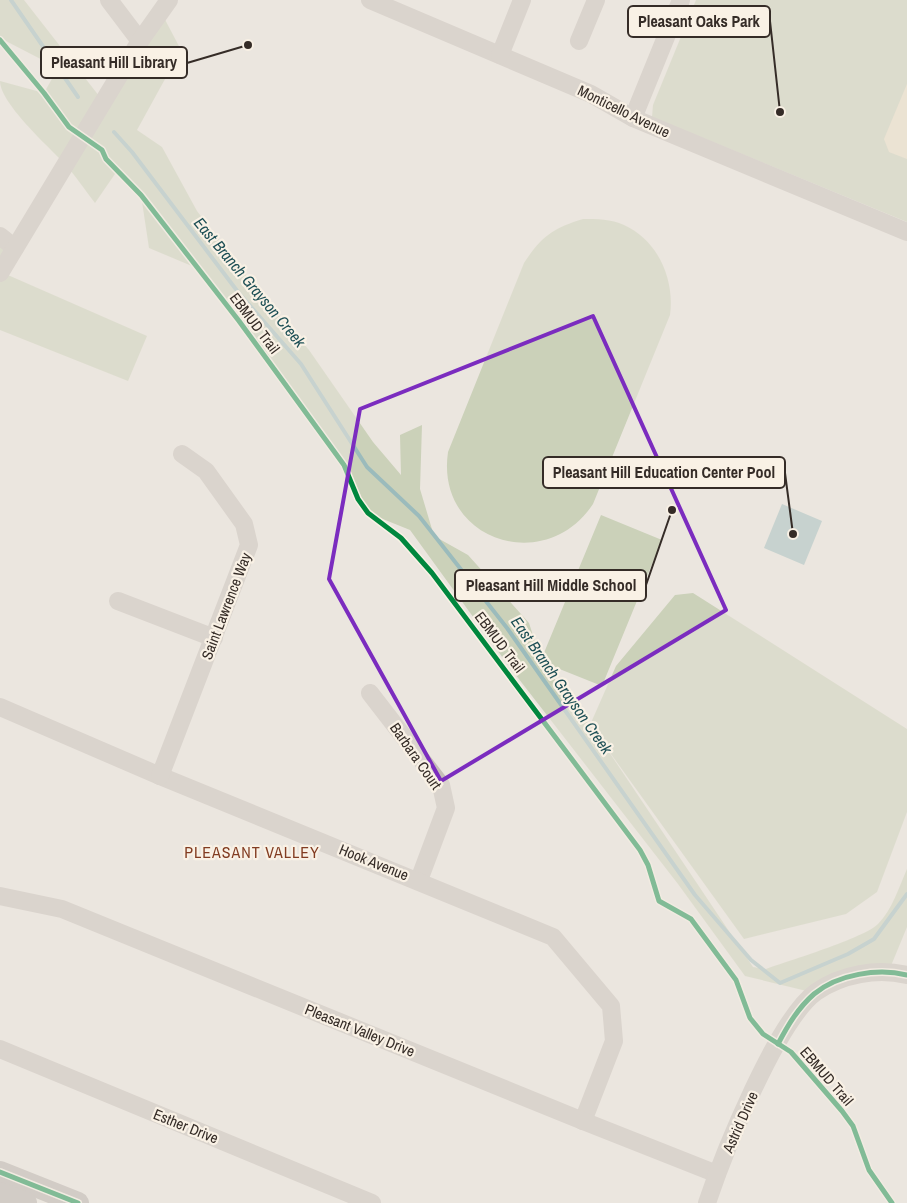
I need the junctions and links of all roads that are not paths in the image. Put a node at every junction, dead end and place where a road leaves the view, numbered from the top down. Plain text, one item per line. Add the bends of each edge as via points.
1 (109, 0) edge
2 (169, 0) edge
3 (370, 0) edge
4 (522, 0) edge
5 (596, 0) edge
6 (681, 0) edge
7 (140, 40) junction
8 (579, 41) dead end
9 (500, 55) junction
10 (633, 118) junction
11 (907, 232) edge
12 (0, 236) edge
13 (15, 248) junction
14 (0, 273) edge
15 (182, 454) dead end
16 (118, 601) dead end
17 (214, 638) junction
18 (370, 692) dead end
19 (0, 707) edge
20 (160, 776) junction
21 (419, 880) junction
22 (0, 896) edge
23 (907, 975) edge
24 (0, 1050) edge
25 (582, 1121) junction
26 (0, 1172) edge
27 (717, 1174) junction
28 (0, 1193) edge
29 (26, 1203) edge
30 (78, 1203) edge
31 (372, 1203) edge
32 (707, 1203) edge

1 - 7 street
2 - 7 street
3 - 9 street, Monticello Avenue
4 - 9 street
5 - 8 street
6 - 10 street
7 - 13 street
9 - 10 street, Monticello Avenue via 591,94
10 - 11 street, Monticello Avenue
12 - 13 street
13 - 14 street
15 - 17 street, Saint Lawrence Way via 206,471 244,524 249,545
16 - 17 street
17 - 20 street, Saint Lawrence Way
18 - 21 street, Barbara Court via 441,785 446,808
19 - 20 street, Hook Avenue
20 - 21 street, Hook Avenue
21 - 25 street, Hook Avenue via 553,937 611,1006 614,1041
22 - 25 street, Pleasant Valley Drive via 62,909
23 - 27 street, Astrid Drive via 865,973 833,983 815,993 794,1015 762,1073
24 - 31 street, Esther Drive
25 - 27 street, Pleasant Valley Drive
26 - 30 main road
27 - 32 street, Astrid Drive
28 - 29 main road

